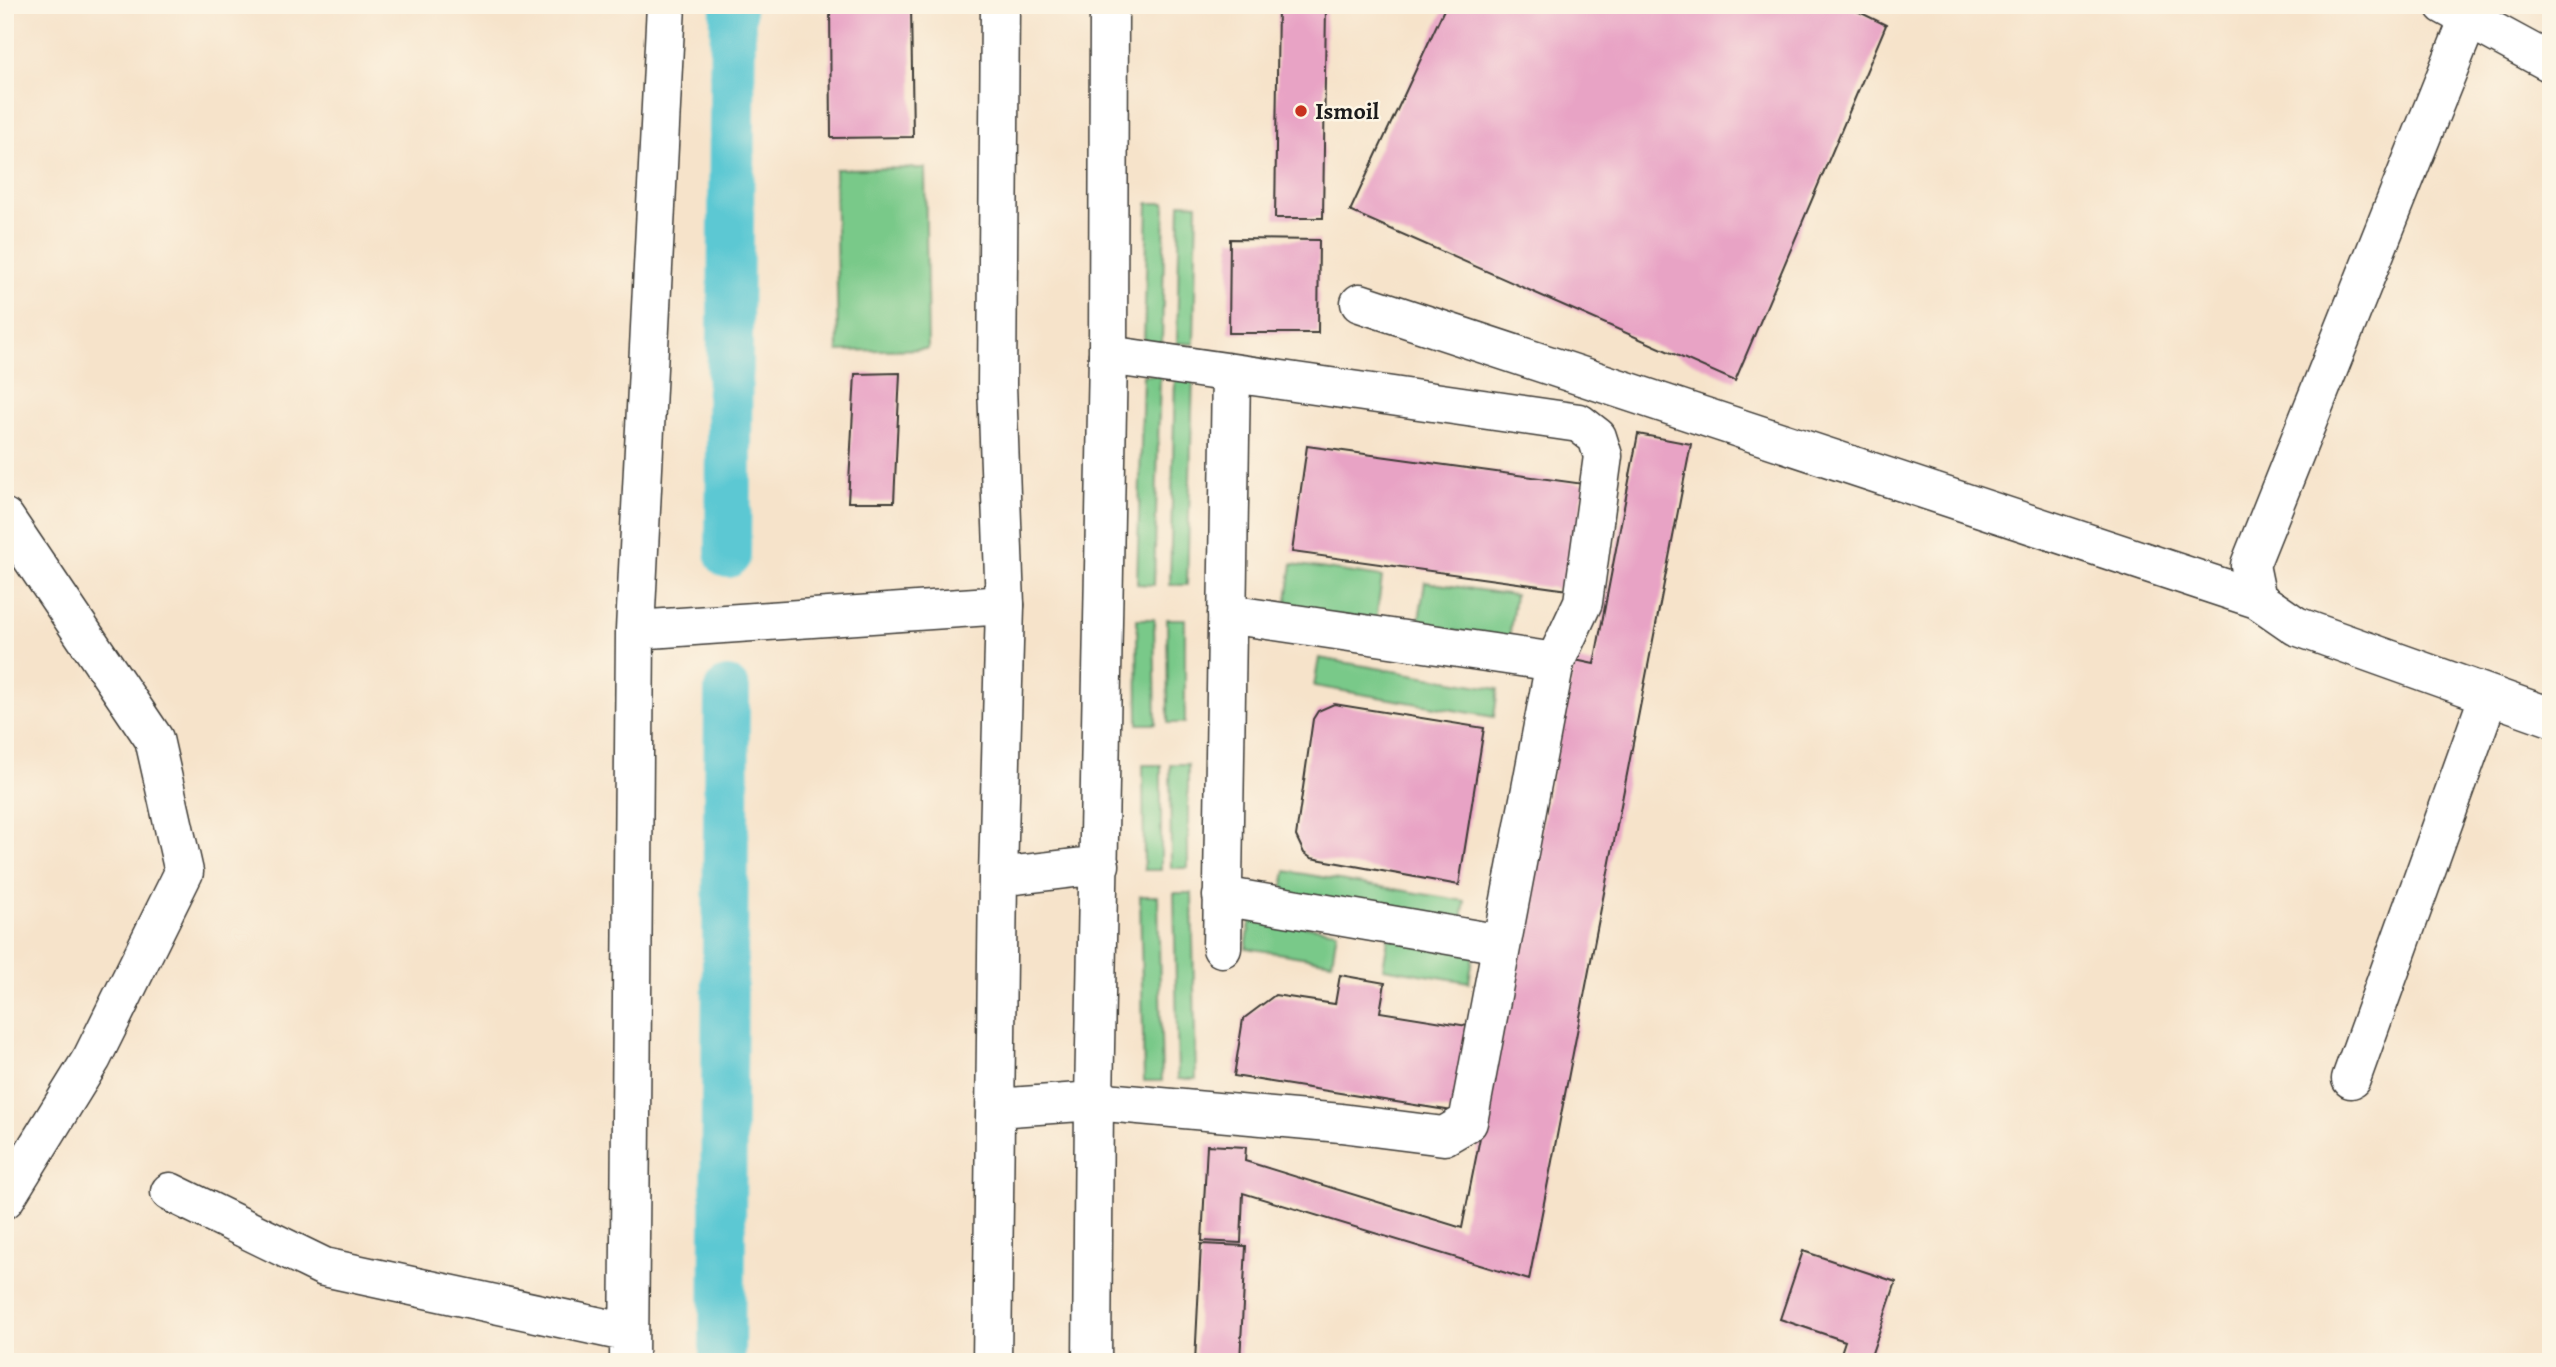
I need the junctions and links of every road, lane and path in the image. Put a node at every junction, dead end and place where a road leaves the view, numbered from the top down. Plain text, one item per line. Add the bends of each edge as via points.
1 (666, 5) edge
2 (1000, 5) edge
3 (1109, 5) edge
4 (2456, 11) edge
5 (2551, 63) edge
6 (1360, 303) dead end
7 (1108, 355) junction
8 (1231, 373) junction
9 (5, 518) edge
10 (2257, 598) junction
11 (1005, 605) junction
12 (1227, 614) junction
13 (635, 630) junction
14 (1555, 662) junction
15 (2489, 695) junction
16 (2551, 718) edge
17 (1100, 865) junction
18 (998, 877) junction
19 (1222, 897) junction
20 (1501, 943) junction
21 (1222, 948) dead end
22 (2351, 1079) dead end
23 (1094, 1101) junction
24 (996, 1108) junction
25 (170, 1192) dead end
26 (5, 1199) edge
27 (629, 1347) edge
28 (992, 1362) edge
29 (1092, 1362) edge

1 - 13 main road
2 - 11 main road via 997,385
3 - 7 main road
4 - 5 main road
4 - 10 main road via 2250,565
6 - 10 main road
7 - 8 main road
7 - 17 main road
8 - 12 main road
8 - 14 main road via 1579,423 1597,437 1603,456 1583,602
9 - 26 main road via 155,739 184,872 92,1058
10 - 15 main road via 2296,626
11 - 13 main road
11 - 18 main road
12 - 14 main road
12 - 19 main road
13 - 27 main road
14 - 20 main road
15 - 16 main road
15 - 22 main road
17 - 18 main road
17 - 23 main road
18 - 24 main road
19 - 20 main road
19 - 21 main road
20 - 23 main road via 1468,1122 1444,1136
23 - 24 main road
23 - 29 main road
24 - 28 main road
25 - 27 main road via 324,1267

